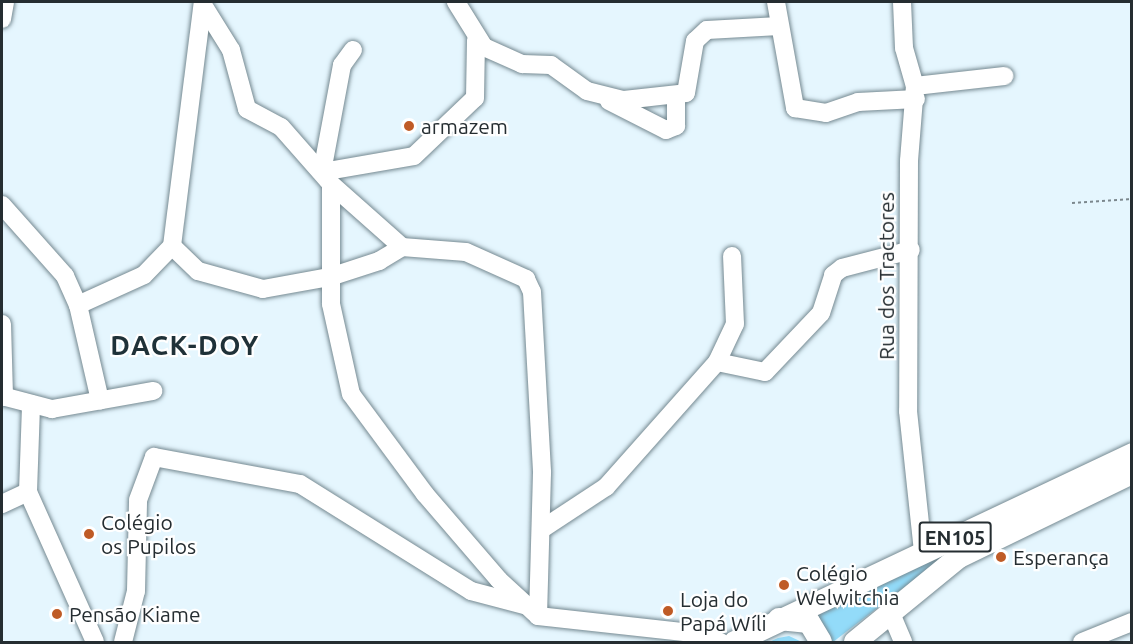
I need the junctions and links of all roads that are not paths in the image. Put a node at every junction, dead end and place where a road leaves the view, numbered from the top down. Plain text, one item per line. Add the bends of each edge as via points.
1 (5, 2) edge
2 (456, 2) edge
3 (776, 2) edge
4 (902, 2) edge
5 (203, 4) edge
6 (2, 19) edge
7 (779, 26) junction
8 (476, 40) junction
9 (353, 50) dead end
10 (1004, 76) dead end
11 (915, 92) junction
12 (676, 98) junction
13 (603, 99) junction
14 (327, 178) junction
15 (2, 205) edge
16 (172, 246) junction
17 (402, 247) junction
18 (911, 250) junction
19 (732, 256) dead end
20 (330, 277) junction
21 (78, 305) junction
22 (2, 324) edge
23 (717, 362) junction
24 (153, 391) dead end
25 (3, 396) edge
26 (100, 400) junction
27 (31, 404) junction
28 (1131, 454) edge
29 (1131, 473) edge
30 (28, 492) junction
31 (2, 504) edge
32 (542, 529) junction
33 (922, 552) junction
34 (531, 611) junction
35 (890, 611) junction
36 (779, 619) junction
37 (1131, 622) edge
38 (95, 642) edge
39 (123, 642) edge
40 (721, 642) edge
41 (735, 642) edge
42 (821, 642) edge
43 (855, 642) edge
44 (903, 642) edge
45 (1082, 642) edge

1 - 6 street
2 - 8 street
3 - 7 street
4 - 11 street, Rua dos Tractores via 904,48
5 - 14 street via 231,50 247,109 281,127
5 - 16 street
7 - 11 street via 787,45 795,108 826,113 858,102
7 - 12 street via 700,34 690,84
8 - 13 street via 522,64 550,65
8 - 14 street via 475,99 414,156
9 - 14 street via 342,65
10 - 11 street
11 - 18 street, Rua dos Tractores via 909,161
12 - 13 street
12 - 13 street via 676,126 666,130
14 - 17 street
14 - 20 street
15 - 21 street via 65,276
16 - 20 street via 198,271 242,286 287,287
16 - 21 street via 144,275
17 - 20 street via 379,261
17 - 32 street via 466,252 526,279 532,292
18 - 23 street via 842,268 833,275 821,313 765,372
18 - 33 street, Rua dos Tractores via 908,411
19 - 23 street via 735,324
20 - 34 street via 340,355 351,394 425,494
21 - 26 street
22 - 25 street
23 - 32 street via 606,487
24 - 26 street
25 - 27 street
26 - 27 street via 64,408
27 - 30 street
28 - 33 main road, EN105
29 - 35 main road, EN105 via 978,546
30 - 31 street
30 - 38 street
32 - 34 street
33 - 36 main road, EN105
34 - 39 street via 471,591 300,484 179,457 154,457 138,500 136,591
34 - 40 street via 693,633
35 - 43 main road, EN105
35 - 44 street
36 - 41 main road, EN105
36 - 42 main road via 809,622
37 - 45 street

